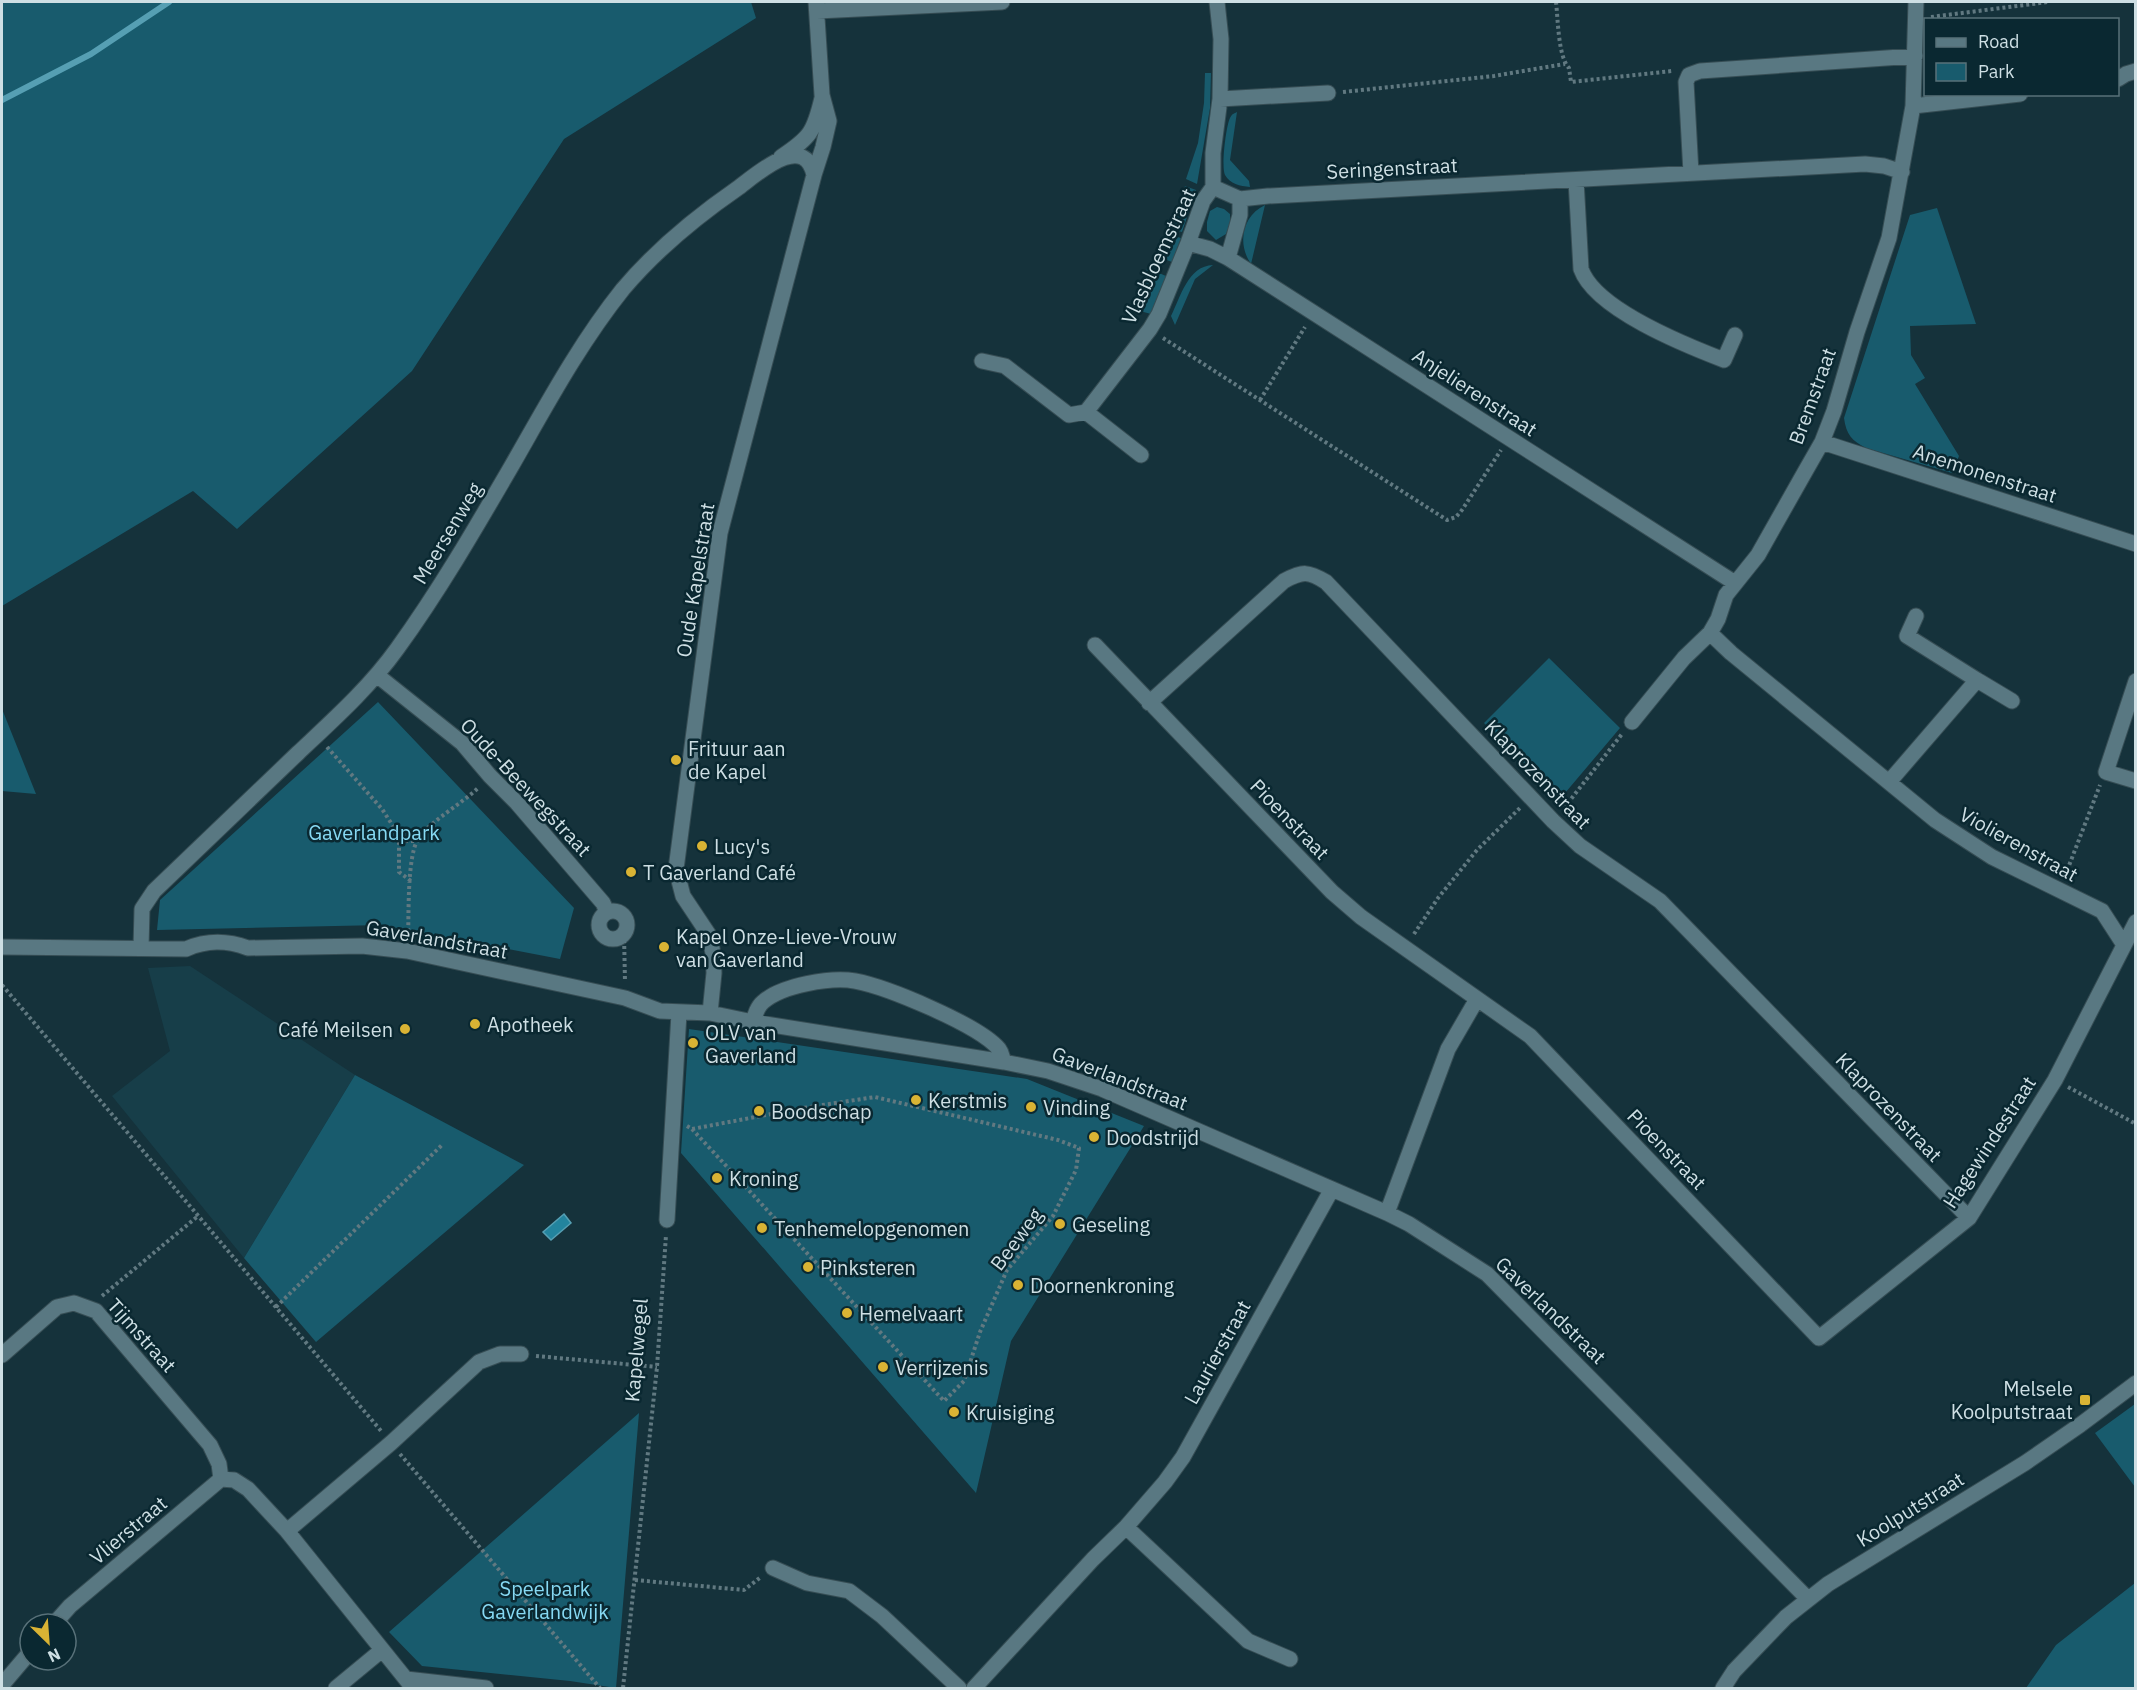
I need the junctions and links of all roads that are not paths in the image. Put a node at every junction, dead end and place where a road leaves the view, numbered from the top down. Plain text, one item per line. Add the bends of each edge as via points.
1 (1002, 2) edge
2 (1217, 2) edge
3 (1916, 2) edge
4 (816, 6) edge
5 (1915, 56) junction
6 (2136, 71) edge
7 (2119, 78) edge
8 (1328, 93) road end
9 (822, 95) junction
10 (2002, 96) edge
11 (1220, 99) junction
12 (1913, 106) junction
13 (777, 159) junction
14 (1902, 172) junction
15 (1691, 173) junction
16 (814, 175) junction
17 (1576, 180) junction
18 (1213, 187) junction
19 (1240, 199) junction
20 (1188, 243) junction
21 (1228, 258) junction
22 (1735, 335) dead end
23 (982, 361) dead end
24 (1086, 412) junction
25 (1822, 442) junction
26 (1141, 455) dead end
27 (2136, 544) edge
28 (1736, 583) junction
29 (1916, 616) dead end
30 (1710, 633) junction
31 (1095, 645) dead end
32 (378, 676) junction
33 (1977, 680) junction
34 (2136, 681) edge
35 (2012, 701) dead end
36 (1149, 703) junction
37 (1632, 722) road end
38 (1888, 782) junction
39 (2136, 782) edge
40 (607, 912) junction
41 (2136, 922) edge
42 (2124, 945) junction
43 (2, 947) edge
44 (141, 948) junction
45 (1477, 999) junction
46 (679, 1013) junction
47 (710, 1013) junction
48 (753, 1022) junction
49 (1004, 1062) junction
50 (1332, 1189) junction
51 (1387, 1213) junction
52 (1969, 1218) junction
53 (667, 1220) road end
54 (1819, 1338) joint
55 (521, 1354) road end
56 (2, 1355) edge
57 (2136, 1383) edge
58 (227, 1479) junction
59 (1126, 1527) junction
60 (287, 1531) junction
61 (773, 1568) road end
62 (1808, 1599) junction
63 (65, 1612) edge
64 (382, 1650) junction
65 (1290, 1659) dead end
66 (18, 1666) edge
67 (409, 1684) edge
68 (2, 1685) edge
69 (336, 1689) edge
70 (486, 1689) edge
71 (959, 1689) edge
72 (974, 1689) edge
73 (1723, 1689) edge

1 - 4 street
2 - 11 street, Vlasbloemstraat
3 - 5 street, Bremstraat
4 - 9 street
5 - 12 street, Bremstraat
5 - 15 street via 1700,71 1689,75 1686,82
6 - 7 street
8 - 11 street
9 - 13 street, Meersenweg via 812,132
9 - 16 street, Oude Kapelstraat via 829,121
10 - 12 street
11 - 18 street, Vlasbloemstraat
12 - 14 street, Bremstraat
13 - 16 street via 804,157 812,164
13 - 32 street, Meersenweg via 704,212 664,246 625,288 583,344 434,597
14 - 15 street, Seringenstraat via 1865,164
14 - 25 street, Bremstraat via 1889,238
15 - 17 street, Seringenstraat
16 - 47 street, Oude Kapelstraat via 720,533 676,869 683,896 709,935 714,973
17 - 19 street, Seringenstraat
17 - 22 street via 1579,255 1589,285 1650,327 1731,363
18 - 19 street, Seringenstraat
18 - 20 street, Vlasbloemstraat via 1203,201
19 - 21 street
20 - 21 street, Anjelierenstraat
20 - 24 street, Vlasbloemstraat via 1150,329
21 - 28 street, Anjelierenstraat
23 - 24 street via 1005,366 1069,415
24 - 26 street
25 - 27 street, Anemonenstraat
25 - 28 street, Bremstraat via 1758,555
28 - 30 street, Bremstraat via 1726,595
29 - 33 street via 1907,636
30 - 37 street, Bremstraat via 1684,658
30 - 38 street, Violierenstraat
31 - 36 street, Pioenstraat
32 - 40 street, Oude-Beewegstraat via 462,743 518,803
32 - 44 street, Meersenweg via 154,891 142,909
33 - 35 street
33 - 38 street
34 - 39 street via 2106,772
36 - 45 street, Pioenstraat via 1332,892
36 - 52 street, Klaprozenstraat via 1284,581 1297,574 1313,574 1326,582 1553,822 1580,846 1660,901
38 - 42 street, Violierenstraat via 1935,820 1992,857 2102,911
40 - 40 street, Oude-Beewegstraat via 599,927 607,938 617,939 624,934 627,923 622,914
41 - 42 street, Hagewindestraat
42 - 52 street, Hagewindestraat via 2055,1080
43 - 44 street, Gaverlandstraat
44 - 46 street, Gaverlandstraat via 186,949 202,942 232,942 248,948 362,946 407,951
45 - 51 street via 1448,1049
45 - 54 street, Pioenstraat via 1530,1036
46 - 47 street, Gaverlandstraat
46 - 53 street
47 - 48 street, Gaverlandstraat
48 - 49 street, Gaverlandstraat
48 - 49 street via 763,1002 795,987 821,981 854,981 915,1001 960,1023 1001,1051
49 - 50 street, Gaverlandstraat via 1048,1071 1102,1089
50 - 51 street, Gaverlandstraat
50 - 59 street, Laurierstraat via 1183,1457
51 - 62 street, Gaverlandstraat via 1487,1274
52 - 54 street, Hagewindestraat
55 - 60 street via 500,1354 479,1362
56 - 58 street, Tijmstraat via 57,1307 74,1303 96,1311 210,1444
57 - 62 street, Koolputstraat via 2025,1463
58 - 60 street via 248,1489
58 - 63 street, Vlierstraat
59 - 65 street via 1248,1641
59 - 72 street, Laurierstraat
60 - 64 street
61 - 71 street via 807,1583 857,1596
62 - 73 street, Koolputstraat via 1734,1671
64 - 67 street
64 - 69 street
66 - 68 street
67 - 70 street

